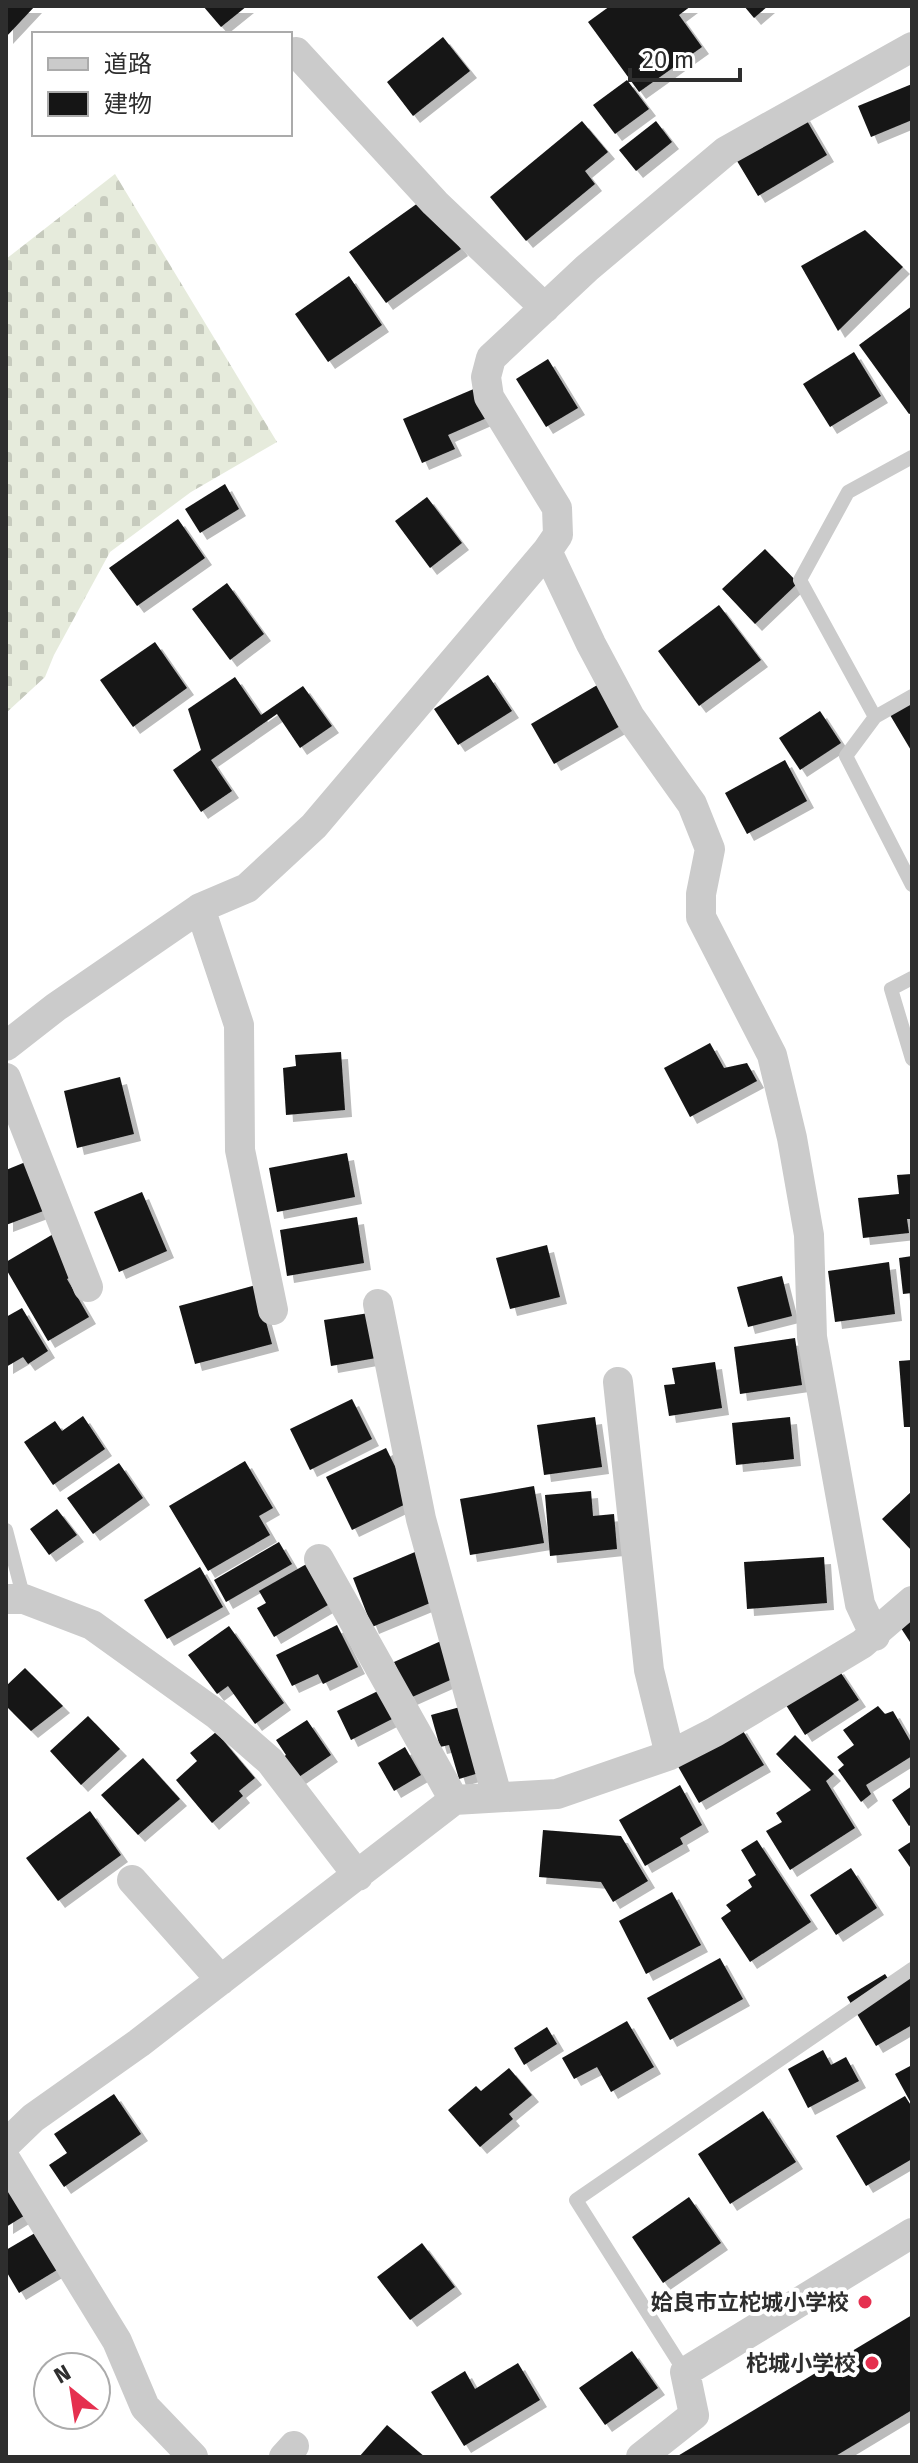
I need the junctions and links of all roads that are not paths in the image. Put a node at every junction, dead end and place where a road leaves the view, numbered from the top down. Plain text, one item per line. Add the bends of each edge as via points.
1 (912, 47) edge
2 (296, 52) dead end
3 (545, 308) junction
4 (912, 457) edge
5 (547, 551) junction
6 (912, 696) edge
7 (875, 717) junction
8 (912, 885) edge
9 (200, 908) junction
10 (912, 978) edge
11 (6, 1046) edge
12 (912, 1059) edge
13 (6, 1078) edge
14 (88, 1287) dead end
15 (378, 1304) dead end
16 (273, 1310) dead end
17 (618, 1382) dead end
18 (6, 1530) edge
19 (319, 1559) dead end
20 (15, 1599) edge
21 (912, 1601) edge
22 (875, 1636) junction
23 (670, 1755) junction
24 (497, 1796) junction
25 (454, 1800) junction
26 (358, 1876) junction
27 (132, 1880) dead end
28 (912, 1969) edge
29 (221, 1980) junction
30 (6, 2144) edge
31 (6, 2160) edge
32 (912, 2233) edge
33 (685, 2372) junction
34 (182, 2453) edge
35 (641, 2457) edge

1 - 3 street via 726,151
2 - 3 street via 435,203
3 - 5 street via 491,358 486,377 489,397 557,508 558,535
4 - 7 lane via 848,492 800,580
5 - 9 street via 314,826 247,888
5 - 22 street via 630,717 692,804 710,849 701,917 772,1055 809,1235 812,1337 860,1604
6 - 7 lane
7 - 8 lane via 846,756
9 - 11 street
9 - 16 street via 239,1025 240,1150
10 - 12 lane via 891,989
13 - 14 street
15 - 24 street via 421,1519
17 - 23 street via 649,1670
18 - 20 lane
19 - 25 street
20 - 26 street via 92,1625 216,1714 270,1761
21 - 22 street
22 - 23 street
23 - 24 street via 557,1794
24 - 25 street
25 - 26 street
26 - 29 street
27 - 29 street
28 - 33 lane via 576,2200
29 - 30 street via 33,2118
31 - 34 street via 117,2341 145,2407
32 - 33 street
33 - 35 street via 694,2415

